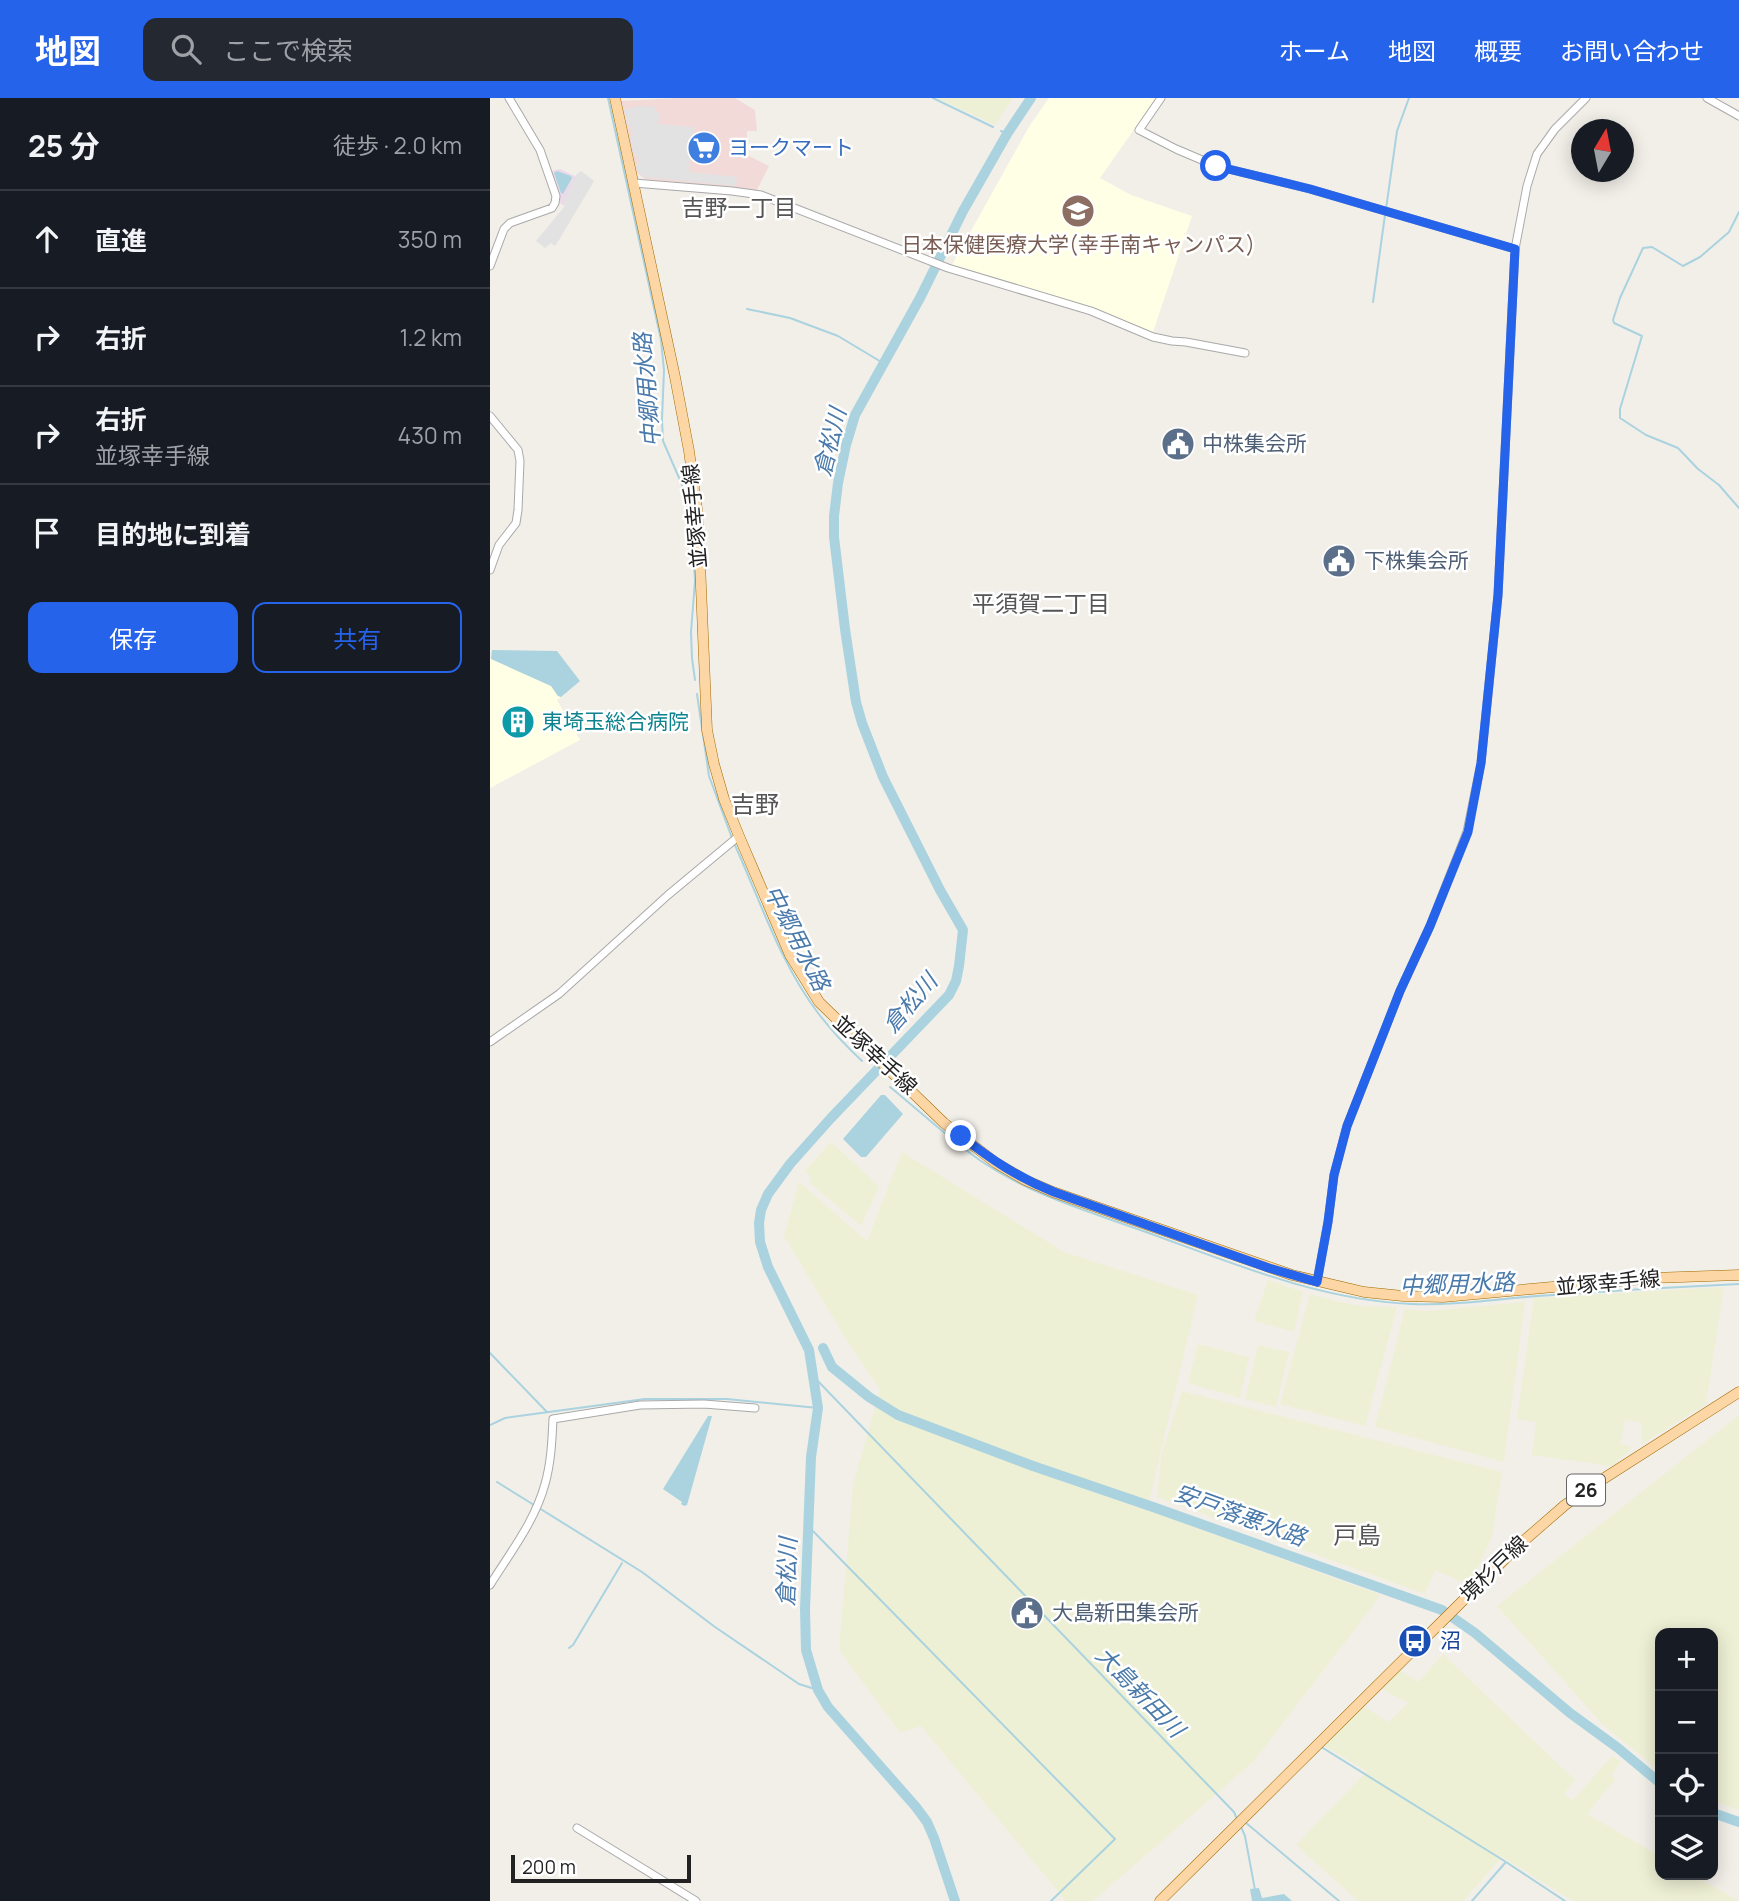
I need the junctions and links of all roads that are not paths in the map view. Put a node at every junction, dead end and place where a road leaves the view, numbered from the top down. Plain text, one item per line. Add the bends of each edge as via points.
1 (509, 98) edge
2 (615, 98) edge
3 (1161, 98) edge
4 (1586, 98) edge
5 (1707, 98) edge
6 (1739, 116) edge
7 (634, 183) junction
8 (1515, 249) junction
9 (490, 266) edge
10 (1245, 353) dead end
11 (490, 416) edge
12 (490, 570) edge
13 (739, 836) junction
14 (490, 1042) edge
15 (1739, 1275) edge
16 (1317, 1282) junction
17 (1739, 1392) edge
18 (755, 1408) dead end
19 (490, 1585) edge
20 (577, 1828) dead end
21 (696, 1901) edge
22 (1160, 1901) edge

1 - 9 street via 540,150 556,196 552,208 504,229
2 - 7 main road, 並塚幸手線
3 - 8 street via 1139,130 1176,149 1216,166
4 - 8 street via 1555,128 1537,154
5 - 6 street
7 - 10 street via 761,195 946,267 1091,312 1153,337
7 - 13 main road, 並塚幸手線 via 692,475 707,730 713,764
8 - 16 street via 1498,595 1481,763 1468,832 1347,1126 1334,1175
11 - 12 street via 518,450 520,461 516,523 499,545
13 - 14 street via 559,994
13 - 16 main road, 並塚幸手線 via 790,955 819,1002 944,1123 1025,1180
15 - 16 main road, 並塚幸手線 via 1443,1297 1364,1292
17 - 22 main road, 境杉戸線 / 26 via 1564,1505
18 - 19 street via 640,1405 553,1419 552,1449 540,1501
20 - 21 street

